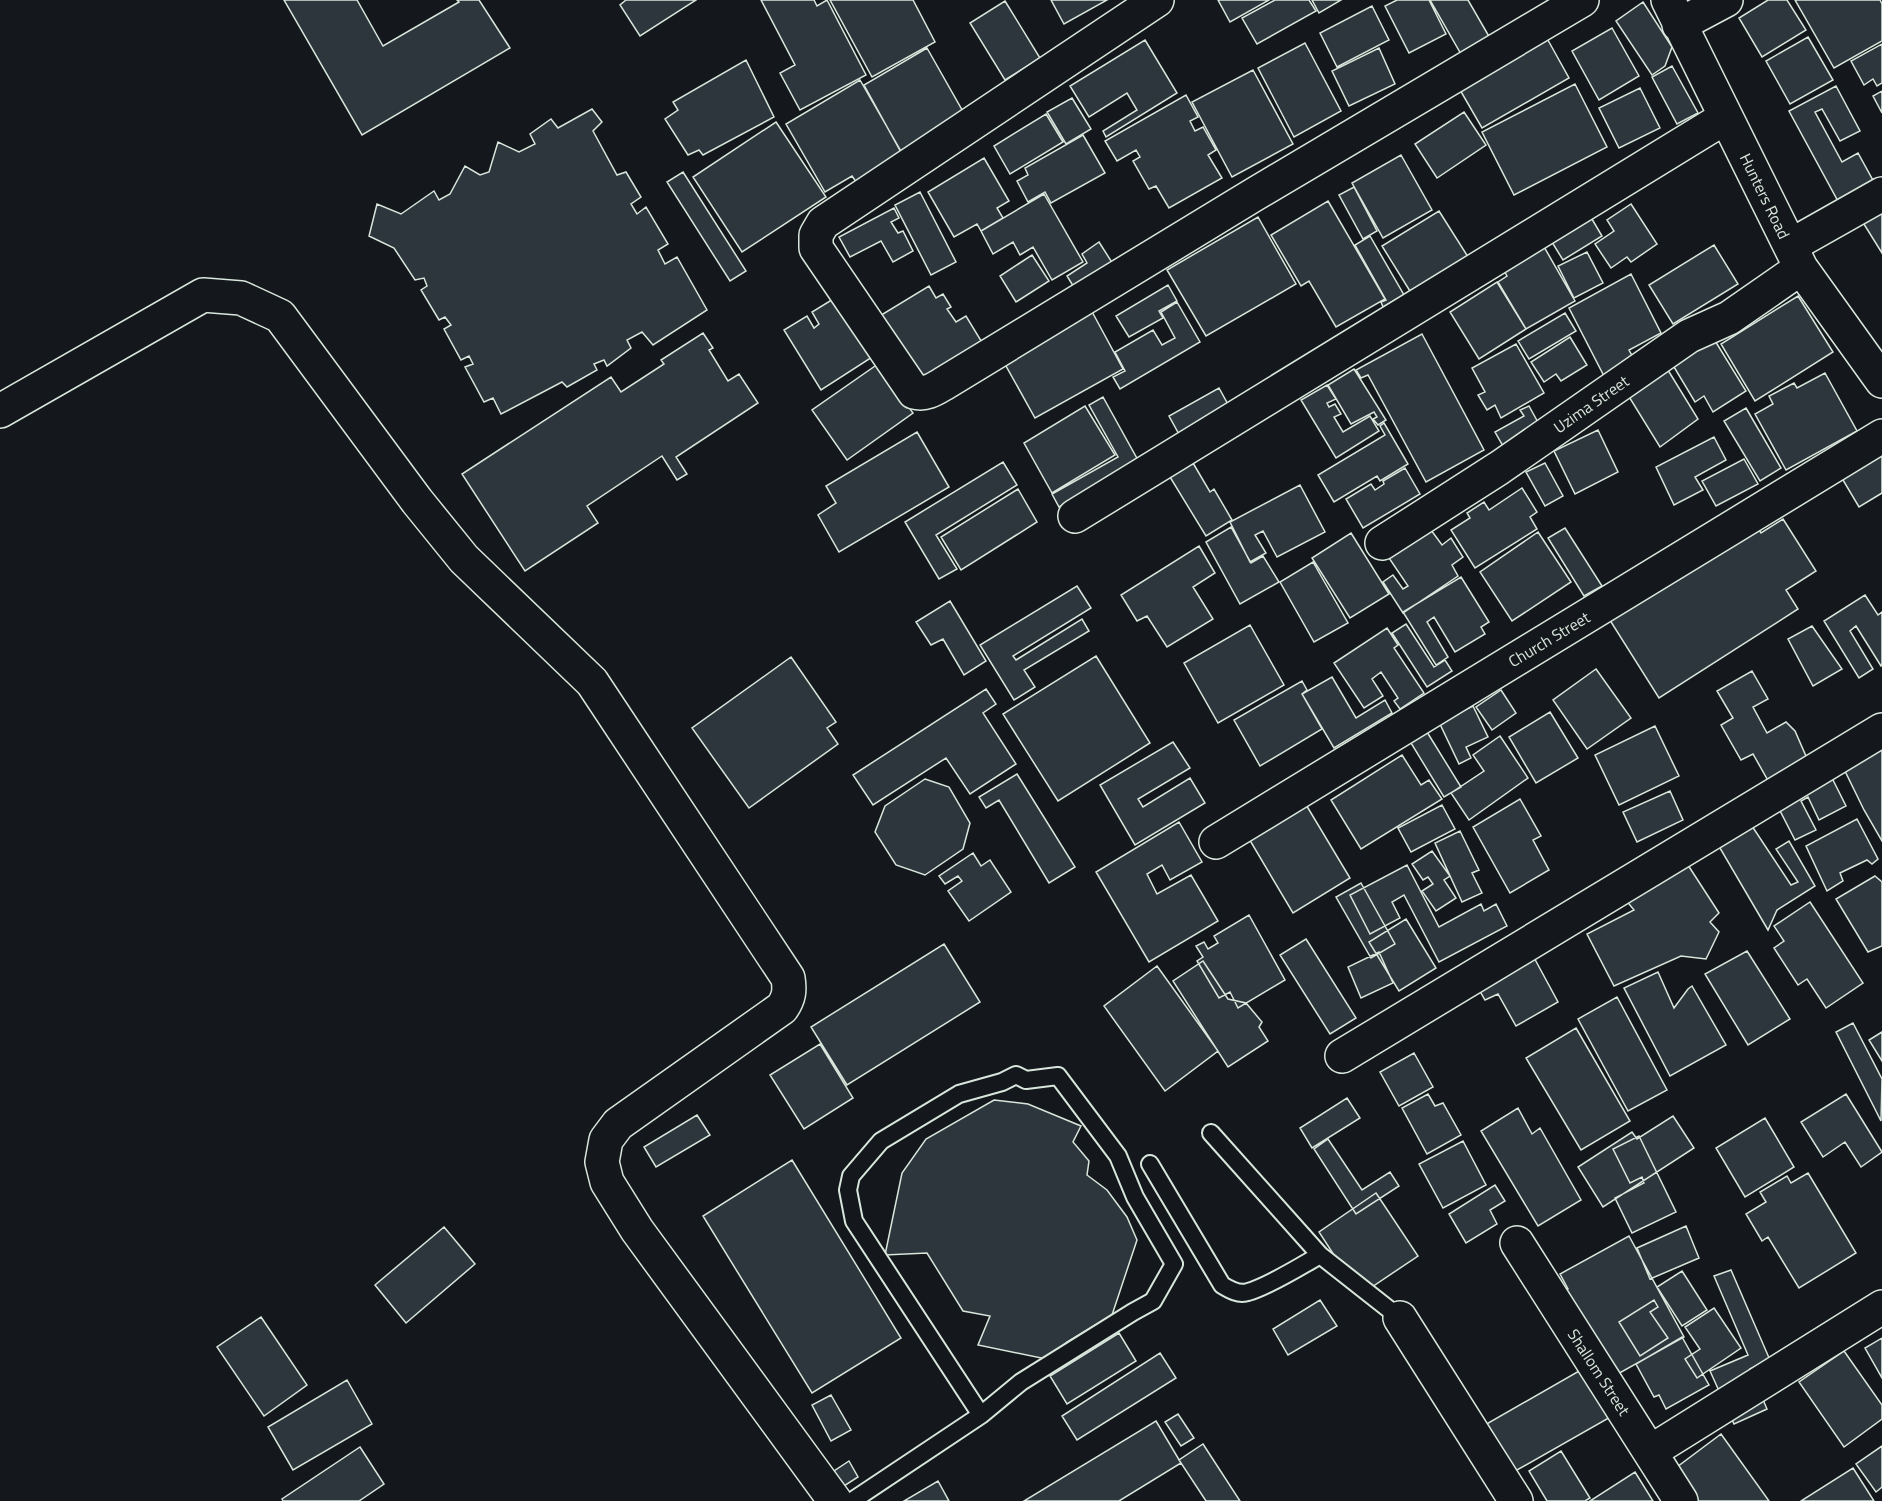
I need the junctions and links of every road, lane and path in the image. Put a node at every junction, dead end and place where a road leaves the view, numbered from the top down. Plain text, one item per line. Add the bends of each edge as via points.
1 (1156, 0) edge
2 (1582, 0) edge
3 (1726, 0) edge
4 (1674, 12) edge
5 (1726, 117) junction
6 (1882, 194) edge
7 (1796, 257) junction
8 (1882, 380) edge
9 (0, 411) edge
10 (1882, 436) edge
11 (1076, 516) dead end
12 (1382, 543) dead end
13 (1882, 730) edge
14 (1216, 842) dead end
15 (1342, 1056) dead end
16 (1211, 1133) dead end
17 (1150, 1164) dead end
18 (1517, 1243) dead end
19 (1320, 1255) junction
20 (1882, 1307) edge
21 (1400, 1318) joint
22 (981, 1415) junction
23 (1650, 1452) junction
24 (835, 1501) edge
25 (852, 1501) edge
26 (1516, 1501) edge
27 (1681, 1501) edge

1 - 2 street via 823,223 816,235 816,248 914,392 921,394 937,388
3 - 4 street
4 - 5 street, Hunters Road
5 - 7 street, Hunters Road
5 - 11 street
6 - 7 street, Uzima Street
7 - 8 street, Hunters Road
7 - 12 street, Uzima Street via 1729,318 1689,336 1499,468
9 - 24 street via 203,295 241,298 260,306 280,316 464,559 592,682 788,978 790,990 782,1008 618,1124 606,1140 602,1162 607,1182 637,1230
10 - 14 street, Church Street
13 - 15 street
16 - 19 lane
17 - 19 lane via 1222,1285 1232,1292 1247,1293
18 - 23 street, Shallom Street
19 - 21 lane
20 - 23 street
21 - 26 street
22 - 22 lane via 1021,1382 1153,1301 1174,1264 1135,1197 1118,1156 1058,1076 1026,1080 1016,1075 959,1094 881,1141 851,1176 848,1190 854,1221
22 - 25 lane
23 - 27 street, Shallom Street

